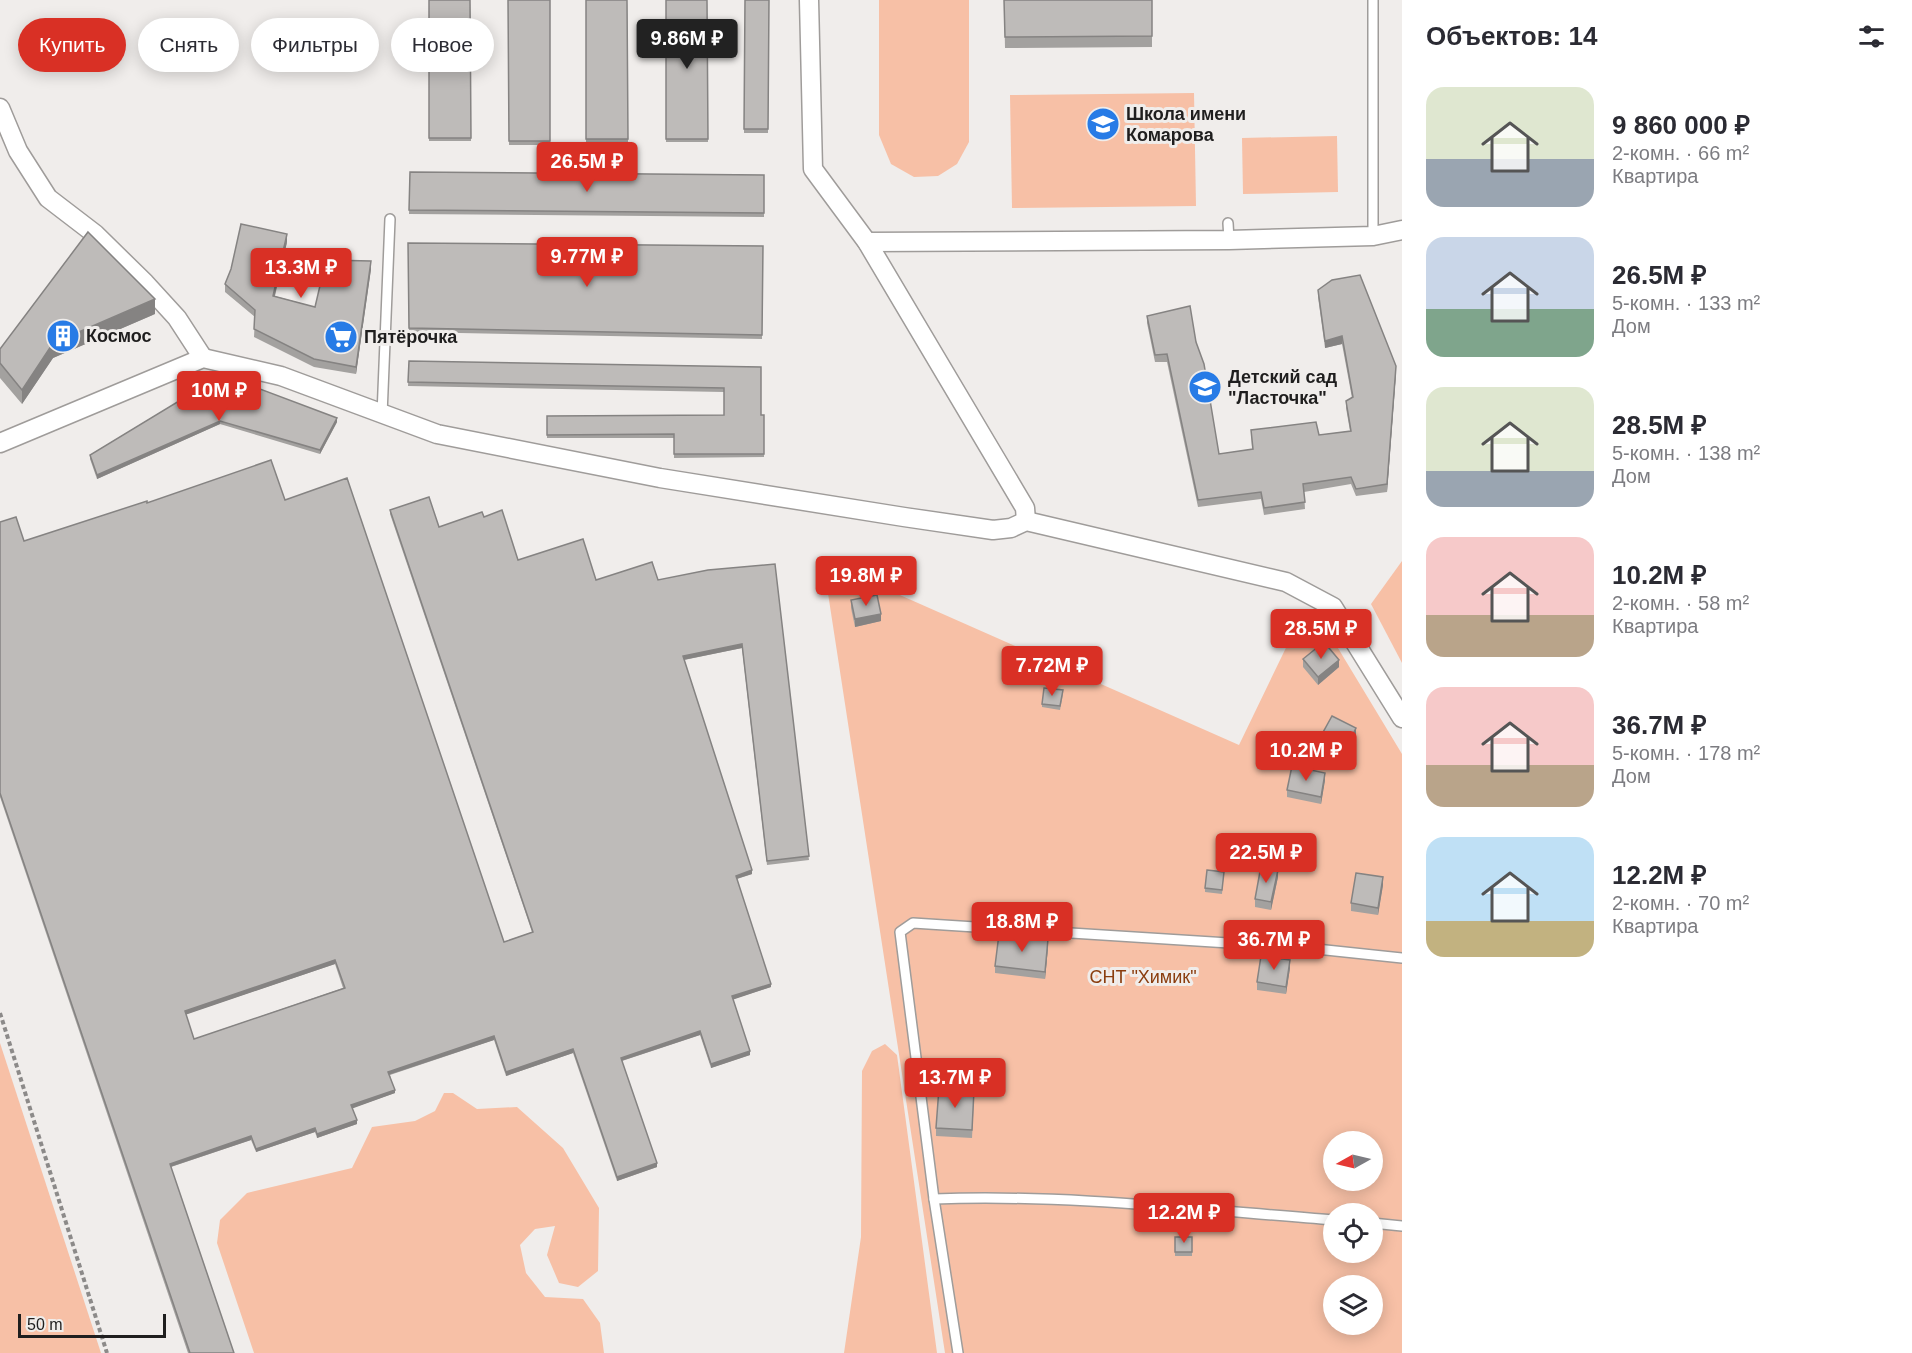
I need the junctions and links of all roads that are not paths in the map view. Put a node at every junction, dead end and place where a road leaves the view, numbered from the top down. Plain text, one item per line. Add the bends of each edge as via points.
1 (809, 0) edge
2 (1372, 0) edge
3 (1373, 56) junction
4 (1362, 57) dead end
5 (0, 108) edge
6 (390, 219) dead end
7 (1402, 230) edge
8 (1373, 236) junction
9 (867, 242) junction
10 (203, 358) junction
11 (382, 415) junction
12 (0, 443) edge
13 (1026, 522) junction
14 (1402, 718) edge
15 (1402, 958) edge
16 (934, 1199) junction
17 (1323, 1219) edge
18 (1383, 1224) edge
19 (1402, 1226) edge
20 (958, 1353) edge

1 - 9 street via 813,169
2 - 3 lane
3 - 4 lane
3 - 8 lane
5 - 10 street via 18,151 48,198 95,234 145,283 177,318
6 - 11 lane
7 - 8 street
8 - 9 street via 1228,231
9 - 13 street via 1025,508
10 - 11 street via 281,376
10 - 12 street
11 - 13 street via 437,434 671,480 993,530
13 - 14 street via 1286,582 1333,607
15 - 16 lane via 1307,948 913,923 900,932
16 - 17 lane via 1073,1200
16 - 20 lane
18 - 19 lane

